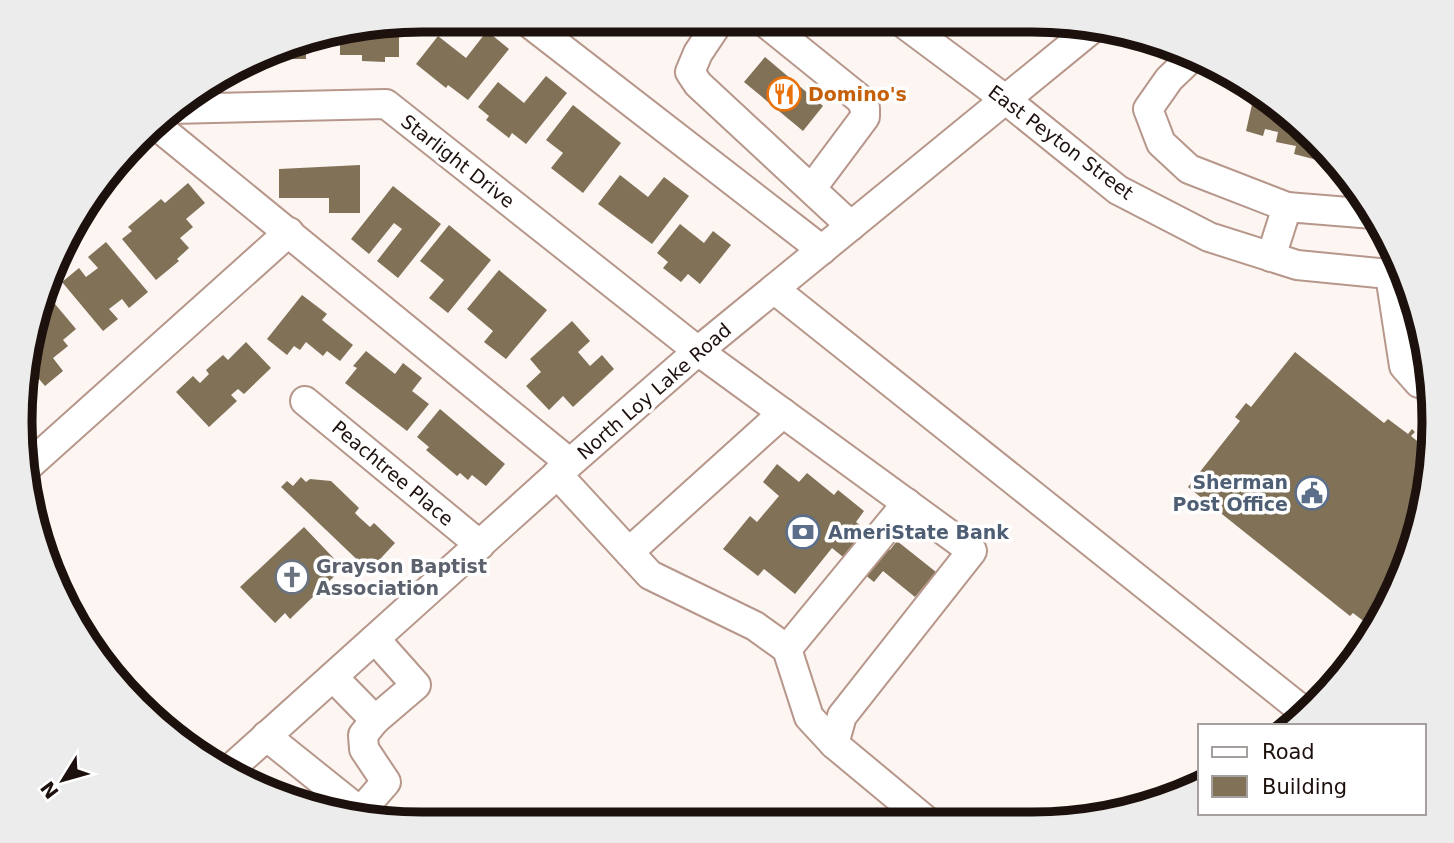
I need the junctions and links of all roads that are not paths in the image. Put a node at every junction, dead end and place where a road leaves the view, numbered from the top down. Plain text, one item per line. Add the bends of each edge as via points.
1 (541, 32) edge
2 (712, 32) edge
3 (777, 32) edge
4 (915, 32) edge
5 (1084, 35) edge
6 (1186, 63) edge
7 (1005, 99) junction
8 (189, 109) edge
9 (162, 130) edge
10 (812, 188) junction
11 (1287, 207) junction
12 (1362, 213) edge
13 (851, 226) junction
14 (289, 232) junction
15 (822, 250) junction
16 (1271, 257) junction
17 (1394, 275) edge
18 (774, 289) junction
19 (698, 351) junction
20 (1420, 376) edge
21 (305, 401) dead end
22 (783, 413) junction
23 (34, 461) edge
24 (564, 468) junction
25 (907, 503) junction
26 (480, 545) junction
27 (629, 552) junction
28 (375, 639) junction
29 (787, 649) junction
30 (333, 677) junction
31 (1299, 706) edge
32 (375, 720) junction
33 (266, 736) junction
34 (834, 744) junction
35 (236, 764) edge
36 (352, 805) edge
37 (368, 807) edge
38 (916, 812) edge

1 - 15 street
2 - 10 street via 690,72
3 - 10 street via 860,99 865,108 865,117
4 - 7 street, East Peyton Street
5 - 7 street, North Loy Lake Road
6 - 11 street via 1148,109 1161,143 1189,169
7 - 13 street, North Loy Lake Road
7 - 16 street, East Peyton Street via 1118,190 1209,237
8 - 19 street, Starlight Drive via 386,104
9 - 14 street
10 - 13 street
11 - 12 street
11 - 16 street
13 - 15 street, North Loy Lake Road
14 - 23 street
14 - 24 street
15 - 18 street, North Loy Lake Road
16 - 17 street, East Peyton Street via 1297,265
17 - 20 street via 1404,366
18 - 19 street, North Loy Lake Road
18 - 31 street
19 - 22 street, Starlight Drive
19 - 24 street, North Loy Lake Road
21 - 26 street, Peachtree Place
22 - 25 street, Starlight Drive
22 - 27 street
24 - 26 street, North Loy Lake Road
24 - 27 street
25 - 29 street
25 - 34 street, Starlight Drive via 972,551 842,716
26 - 28 street, North Loy Lake Road
27 - 29 street via 650,575 755,626
28 - 30 street, North Loy Lake Road
28 - 32 street via 416,685
29 - 34 street via 809,717
30 - 32 street
30 - 33 street, North Loy Lake Road
32 - 37 street via 363,735 364,749 386,782
33 - 35 street, North Loy Lake Road
33 - 36 street
34 - 38 street

